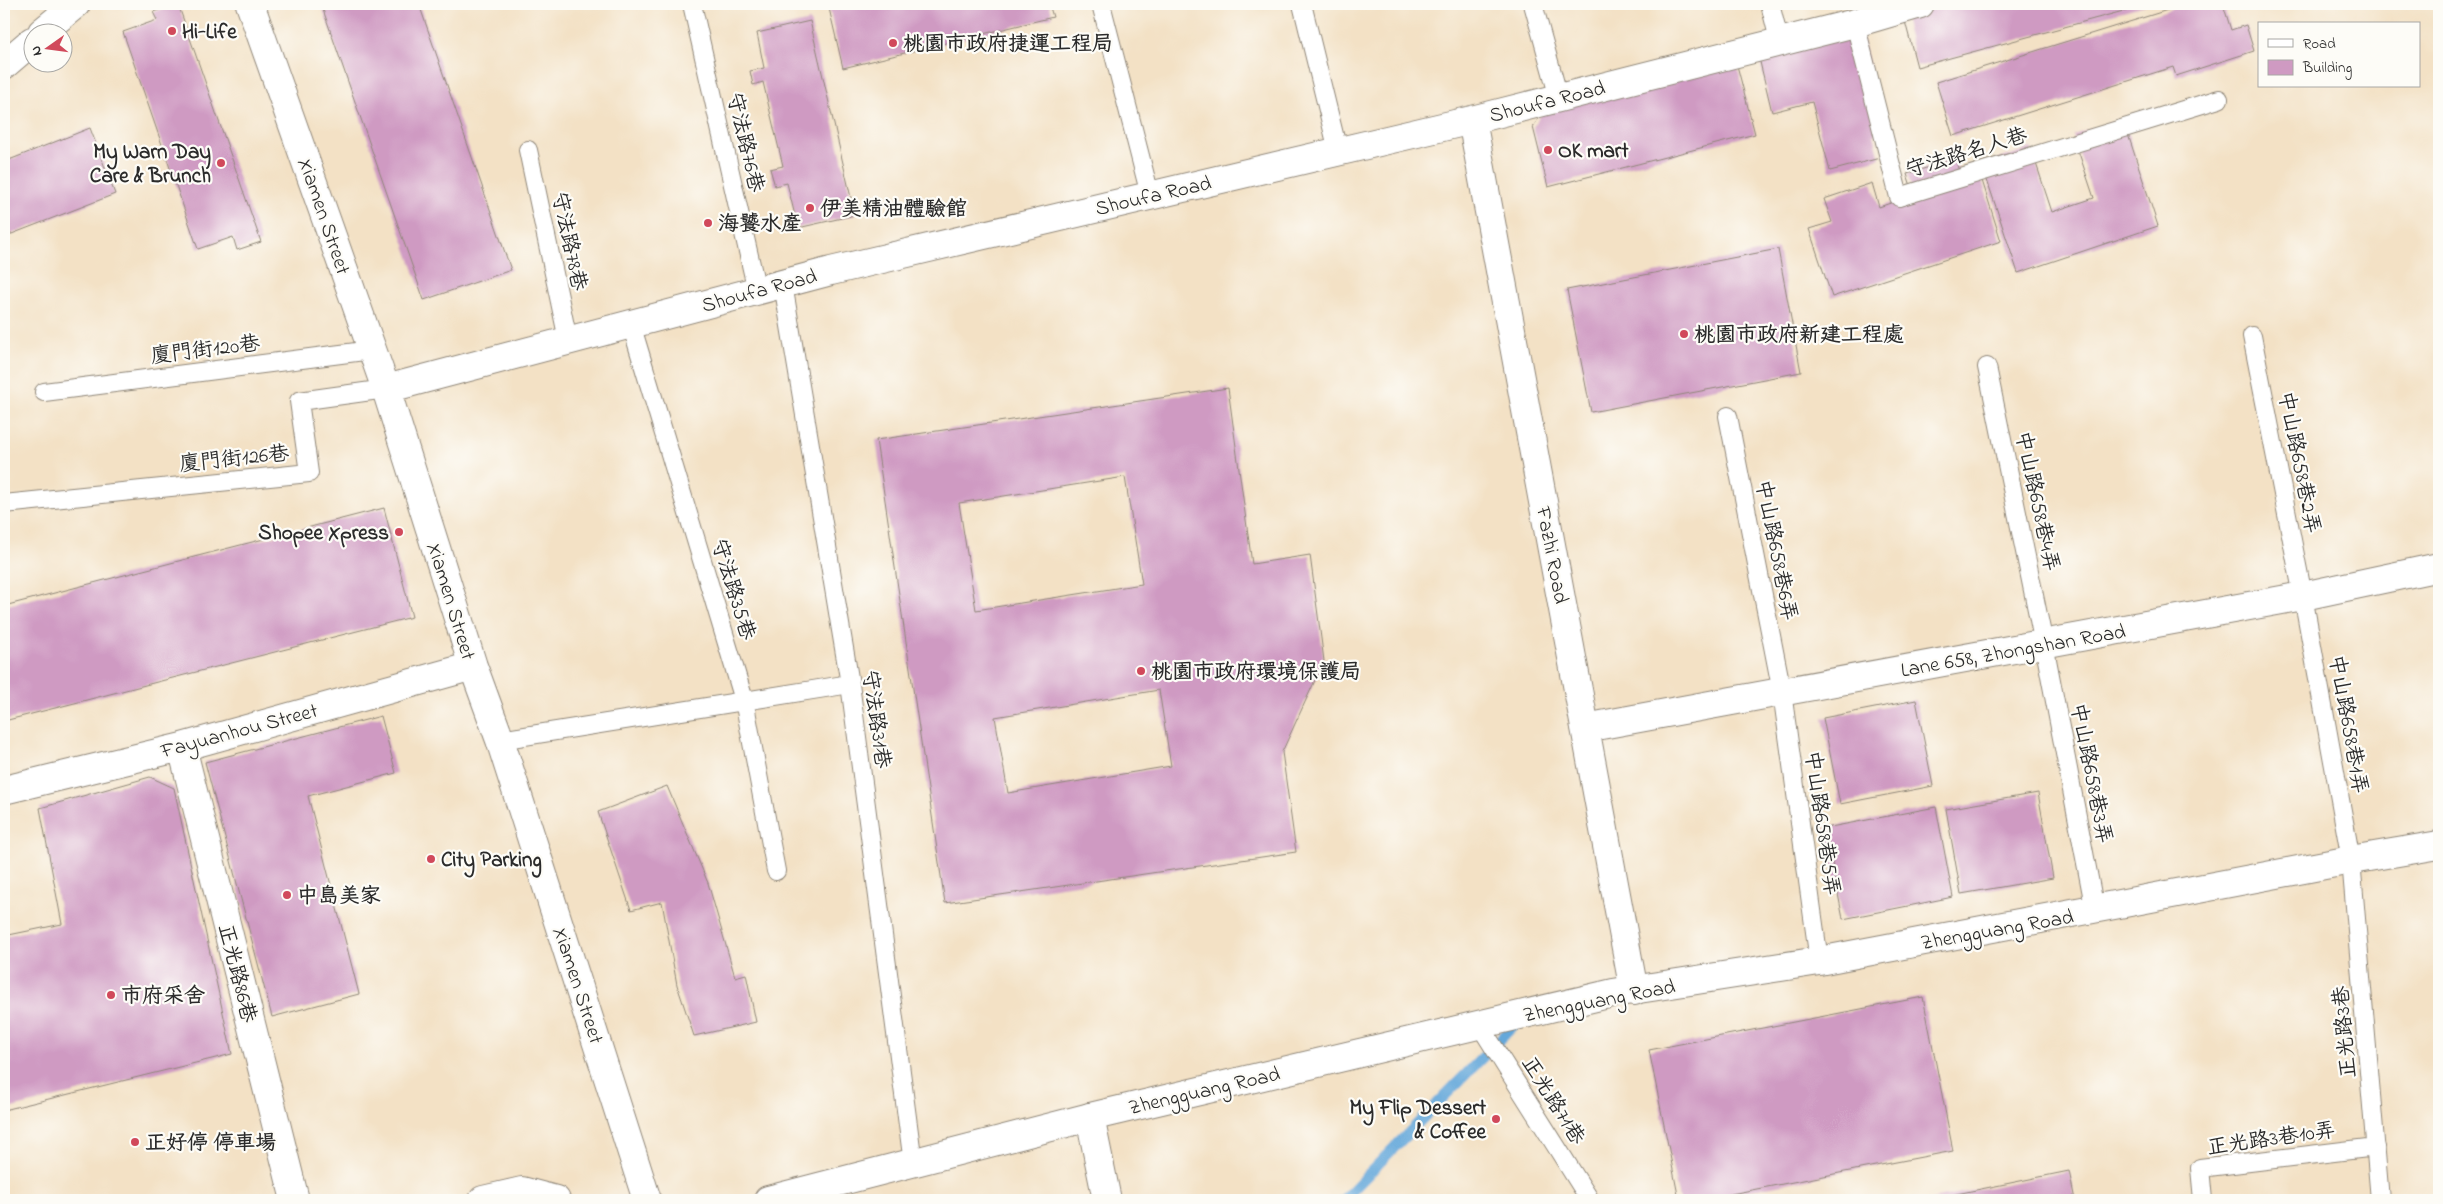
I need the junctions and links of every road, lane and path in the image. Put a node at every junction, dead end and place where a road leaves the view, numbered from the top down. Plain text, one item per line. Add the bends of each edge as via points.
1 (76, 4) edge
2 (250, 4) edge
3 (692, 4) edge
4 (1101, 4) edge
5 (1302, 4) edge
6 (1533, 4) edge
7 (1770, 4) edge
8 (1920, 4) edge
9 (54, 22) edge
10 (1855, 23) junction
11 (1779, 40) junction
12 (22, 50) edge
13 (4, 65) edge
14 (1558, 98) junction
15 (2219, 99) dead end
16 (1472, 120) junction
17 (528, 150) dead end
18 (1338, 151) junction
19 (1150, 195) junction
20 (783, 284) junction
21 (757, 291) junction
22 (631, 324) junction
23 (2252, 336) dead end
24 (568, 340) junction
25 (372, 350) junction
26 (1987, 367) dead end
27 (386, 389) junction
28 (44, 392) dead end
29 (1728, 416) dead end
30 (4, 504) edge
31 (2439, 567) edge
32 (2303, 596) junction
33 (2044, 644) junction
34 (473, 666) junction
35 (850, 684) junction
36 (1782, 692) junction
37 (744, 700) junction
38 (1585, 728) junction
39 (500, 740) junction
40 (182, 746) junction
41 (4, 790) edge
42 (2439, 846) edge
43 (2351, 860) junction
44 (776, 871) dead end
45 (2095, 910) junction
46 (1819, 961) junction
47 (1634, 990) junction
48 (1479, 1024) junction
49 (1090, 1117) junction
50 (2376, 1147) junction
51 (913, 1163) junction
52 (295, 1200) edge
53 (483, 1200) edge
54 (556, 1200) edge
55 (648, 1200) edge
56 (768, 1200) edge
57 (1107, 1200) edge
58 (1590, 1200) edge
59 (2202, 1200) edge
60 (2380, 1200) edge

1 - 9 street
2 - 25 street, Xiamen Street
3 - 21 lane, 守法路76巷
4 - 19 lane
5 - 18 lane
6 - 14 lane
7 - 11 lane
8 - 10 street, Shoufa Road
10 - 11 street, Shoufa Road
10 - 15 lane, 守法路名人巷 via 1899,196
11 - 14 street, Shoufa Road
12 - 13 street
14 - 16 street, Shoufa Road
16 - 18 street, Shoufa Road
16 - 38 street, Fazhi Road
17 - 24 lane, 守法路78巷
18 - 19 street, Shoufa Road
19 - 20 street, Shoufa Road
20 - 21 street, Shoufa Road
20 - 35 lane, 守法路31巷
21 - 22 street, Shoufa Road
22 - 24 street, Shoufa Road
22 - 37 lane, 守法路35巷
23 - 32 lane, 中山路658巷2弄
24 - 27 street, Shoufa Road
25 - 27 street, Xiamen Street
25 - 28 lane, 廈門街120巷
26 - 33 lane, 中山路658巷4弄
27 - 30 lane, 廈門街126巷 via 299,401 309,473
27 - 34 street, Xiamen Street
29 - 36 lane, 中山路658巷6弄
31 - 32 street, Lane 658, Zhongshan Road
32 - 33 street, Lane 658, Zhongshan Road
32 - 43 lane, 中山路658巷1弄
33 - 36 street, Lane 658, Zhongshan Road
33 - 45 lane, 中山路658巷3弄
34 - 39 street, Xiamen Street
34 - 40 street, Fayuanhou Street
35 - 37 lane
35 - 51 lane, 守法路31巷
36 - 38 street, Lane 658, Zhongshan Road
36 - 46 lane, 中山路658巷5弄
37 - 39 lane
37 - 44 lane, 守法路35巷
38 - 47 street, Fazhi Road
39 - 55 street, Xiamen Street
40 - 41 street, Fayuanhou Street
40 - 52 street, 正光路86巷
42 - 43 street, Zhengguang Road
43 - 45 street, Zhengguang Road
43 - 50 lane, 正光路3巷
45 - 46 street, Zhengguang Road
46 - 47 street, Zhengguang Road
47 - 48 street, Zhengguang Road
48 - 49 street, Zhengguang Road
48 - 58 lane, 正光路71巷
49 - 51 street, Zhengguang Road
49 - 57 street
50 - 59 lane, 正光路3巷10弄 via 2200,1168
50 - 60 lane, 正光路3巷
51 - 56 street, Zhengguang Road
53 - 54 street via 522,1191

